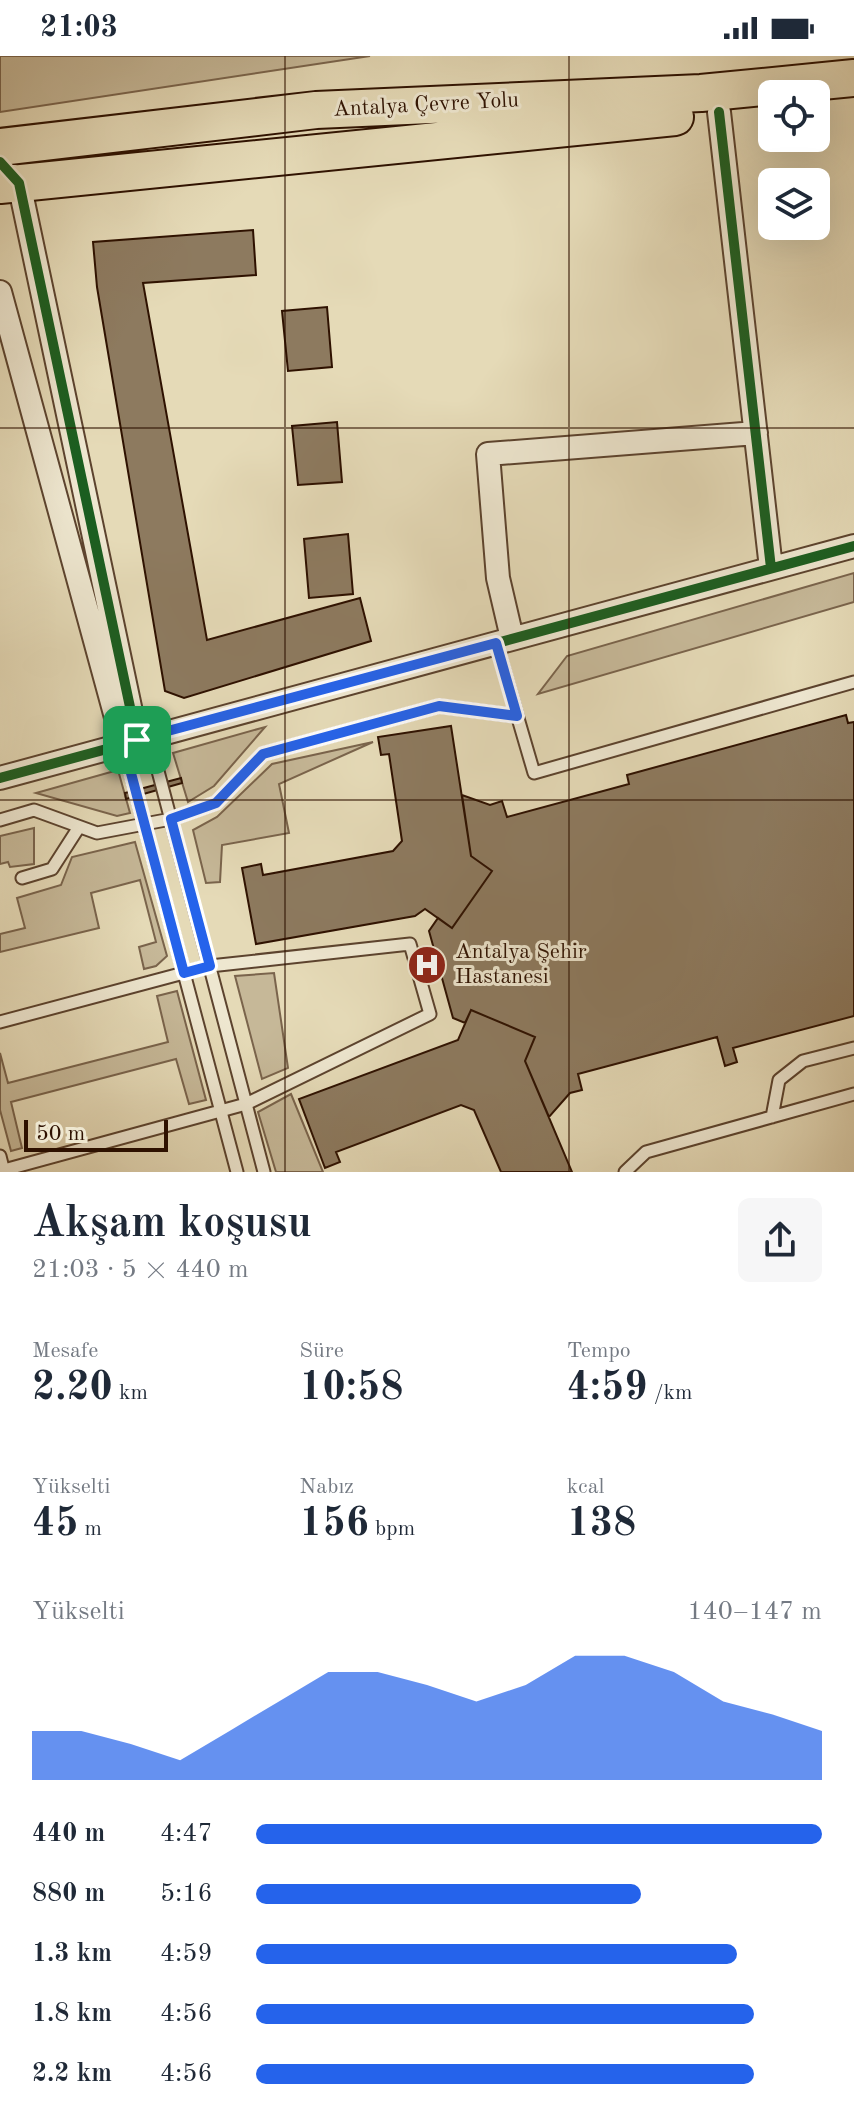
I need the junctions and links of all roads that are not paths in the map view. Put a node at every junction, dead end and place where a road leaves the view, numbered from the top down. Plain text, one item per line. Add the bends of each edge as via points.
1 (854, 78) edge
2 (854, 98) edge
3 (830, 101) edge
4 (758, 108) edge
5 (719, 112) junction
6 (0, 147) edge
7 (6, 177) edge
8 (0, 292) edge
9 (756, 433) junction
10 (854, 546) edge
11 (771, 568) junction
12 (504, 641) junction
13 (854, 682) edge
14 (517, 716) junction
15 (137, 740) junction
16 (0, 778) edge
17 (171, 819) junction
18 (0, 820) edge
19 (145, 824) junction
20 (79, 827) junction
21 (22, 878) dead end
22 (210, 966) junction
23 (184, 973) junction
24 (0, 1022) edge
25 (854, 1048) edge
26 (854, 1094) edge
27 (246, 1104) junction
28 (221, 1111) junction
29 (772, 1117) junction
30 (0, 1156) edge
31 (4, 1171) edge
32 (237, 1172) edge
33 (264, 1172) edge
34 (625, 1172) edge

1 - 6 main road, Antalya Çevre Yolu via 701,93 316,110
2 - 3 main road
4 - 5 main road, Antalya Çevre Yolu
5 - 7 main road, Antalya Çevre Yolu
5 - 9 street
7 - 15 street
8 - 15 street
9 - 11 street
9 - 12 street via 488,454
10 - 11 street
11 - 12 street
12 - 14 lane
12 - 15 street
13 - 14 lane via 534,773
14 - 17 lane via 439,706 263,754 216,803
15 - 16 street
15 - 17 lane
15 - 19 lane
17 - 19 lane
17 - 22 lane
18 - 20 lane via 34,810
19 - 20 lane via 97,833
19 - 23 lane
20 - 21 lane via 52,869
22 - 23 lane
22 - 27 lane
22 - 27 lane via 410,944 430,1014
23 - 24 lane
23 - 28 lane
25 - 29 lane via 803,1061 779,1080
26 - 29 lane
27 - 28 lane
27 - 33 lane
28 - 31 lane
28 - 32 lane
29 - 34 lane via 646,1152
30 - 31 lane

